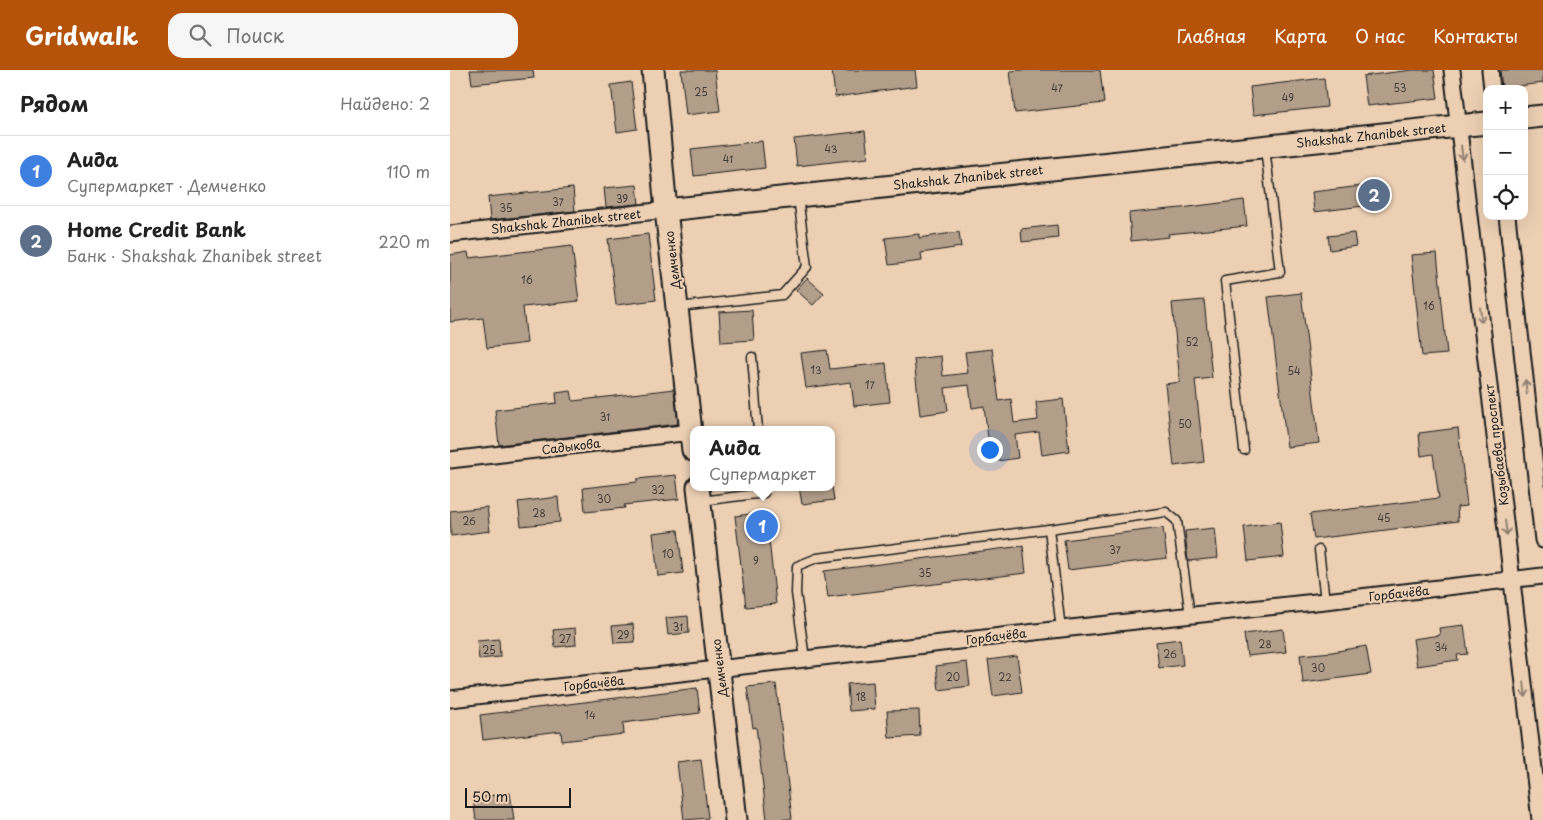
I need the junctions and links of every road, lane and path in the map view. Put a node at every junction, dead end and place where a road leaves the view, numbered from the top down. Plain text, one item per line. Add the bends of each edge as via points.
1 (653, 70) edge
2 (1452, 70) edge
3 (1490, 70) edge
4 (1492, 85) edge
5 (1543, 116) edge
6 (1528, 118) edge
7 (1483, 123) edge
8 (1458, 125) junction
9 (1265, 146) junction
10 (798, 196) junction
11 (666, 210) junction
12 (1507, 220) edge
13 (450, 234) edge
14 (677, 307) junction
15 (752, 357) dead end
16 (690, 426) edge
17 (758, 426) edge
18 (690, 441) edge
19 (1244, 450) dead end
20 (450, 460) edge
21 (764, 491) edge
22 (698, 494) edge
23 (1049, 528) junction
24 (1543, 540) edge
25 (1319, 550) dead end
26 (1543, 576) edge
27 (1512, 580) junction
28 (1325, 601) junction
29 (1190, 615) junction
30 (1061, 628) junction
31 (805, 659) junction
32 (719, 669) junction
33 (450, 699) edge
34 (736, 820) edge
35 (1540, 820) edge

1 - 11 street, Демченко
2 - 8 street, Козыбаева проспект
3 - 4 street
5 - 6 street
7 - 8 street, Shakshak Zhanibek street
8 - 9 street, Shakshak Zhanibek street
8 -> 27 street, Козыбаева проспект
9 - 10 street, Shakshak Zhanibek street
9 - 19 lane via 1280,272 1225,281
10 - 11 street, Shakshak Zhanibek street
10 - 14 lane via 806,267 782,295
11 - 13 street, Shakshak Zhanibek street
11 - 14 street, Демченко
24 -> 12 street
14 - 16 street, Демченко
15 - 17 lane
18 - 20 street, Садыкова
21 - 22 lane
22 - 32 street, Демченко
23 - 29 lane via 1166,512 1177,521
23 - 30 lane
23 - 31 lane via 817,558 797,566 796,593
25 - 28 lane
26 - 27 street, Горбачёва
27 - 28 street, Горбачёва
27 -> 35 street, Козыбаева проспект
28 - 29 street, Горбачёва
29 - 30 street, Горбачёва
30 - 31 street, Горбачёва
31 - 32 street, Горбачёва
32 - 33 street, Горбачёва
32 - 34 street, Демченко

